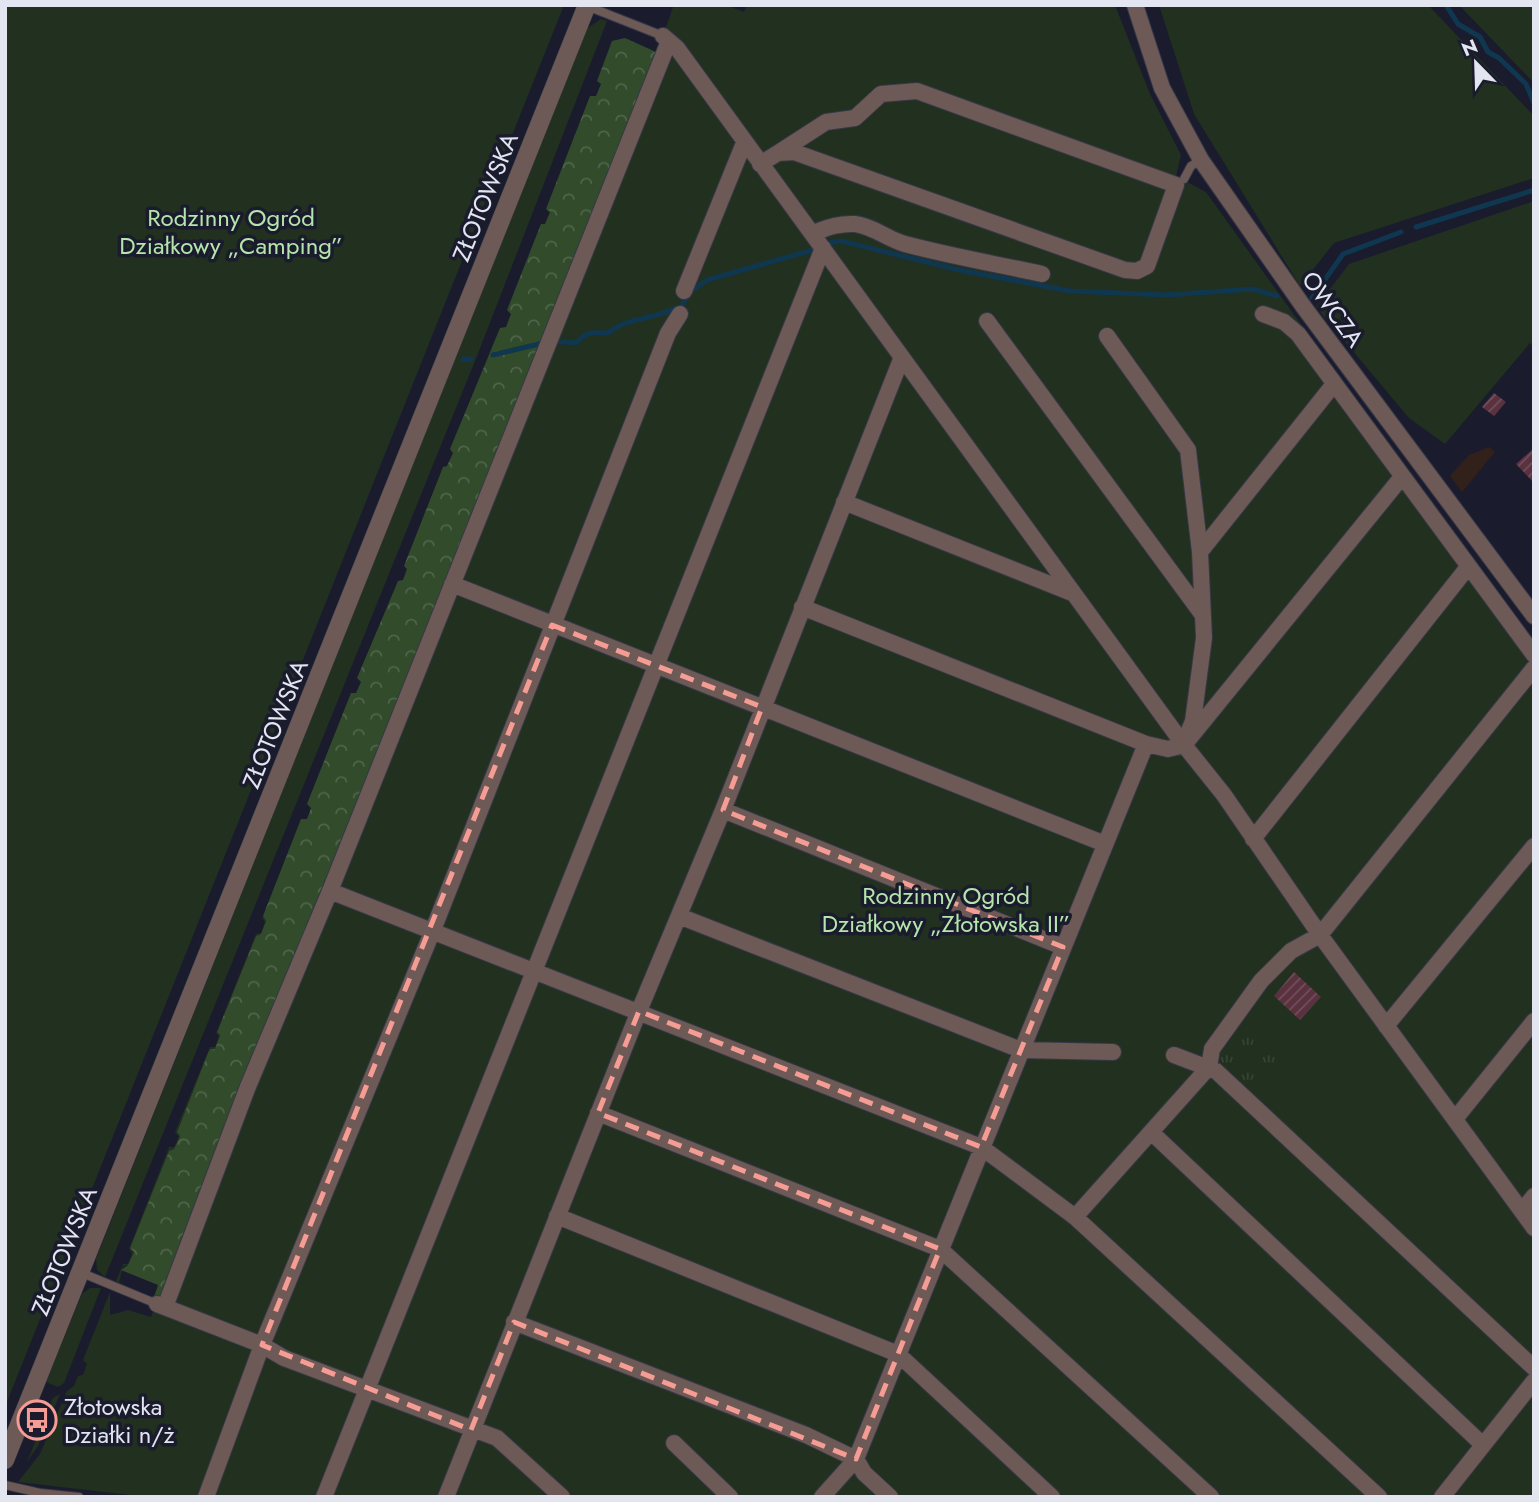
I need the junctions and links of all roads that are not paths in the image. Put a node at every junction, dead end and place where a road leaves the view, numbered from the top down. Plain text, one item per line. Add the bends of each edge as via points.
1 (1135, 5) edge
2 (587, 6) edge
3 (666, 38) junction
4 (744, 143) junction
5 (778, 153) junction
6 (1201, 160) junction
7 (760, 163) junction
8 (1180, 182) junction
9 (813, 233) junction
10 (823, 248) junction
11 (1042, 274) dead end
12 (684, 291) dead end
13 (680, 314) dead end
14 (1263, 314) dead end
15 (987, 321) dead end
16 (1107, 337) dead end
17 (902, 357) junction
18 (1334, 384) junction
19 (1401, 478) junction
20 (844, 502) junction
21 (1200, 552) junction
22 (1468, 567) junction
23 (452, 584) junction
24 (1074, 594) junction
25 (802, 607) junction
26 (1202, 614) junction
27 (1534, 616) edge
28 (552, 625) junction
29 (1534, 655) edge
30 (656, 666) junction
31 (1534, 668) edge
32 (762, 707) junction
33 (1146, 744) junction
34 (1184, 745) junction
35 (723, 810) junction
36 (1253, 839) junction
37 (1105, 844) junction
38 (1534, 846) edge
39 (330, 891) junction
40 (679, 916) junction
41 (432, 930) junction
42 (1320, 935) junction
43 (1063, 947) junction
44 (534, 970) junction
45 (639, 1011) junction
46 (1534, 1021) edge
47 (1387, 1026) junction
48 (1021, 1050) junction
49 (1113, 1052) dead end
50 (1174, 1055) dead end
51 (1209, 1067) junction
52 (598, 1113) junction
53 (1455, 1119) junction
54 (1151, 1132) junction
55 (981, 1147) junction
56 (1534, 1196) edge
57 (1522, 1211) junction
58 (557, 1216) junction
59 (1075, 1217) junction
60 (1534, 1228) edge
61 (940, 1249) junction
62 (82, 1273) junction
63 (161, 1306) junction
64 (514, 1322) junction
65 (261, 1345) junction
66 (898, 1354) junction
67 (1534, 1368) edge
68 (1534, 1381) edge
69 (367, 1389) junction
70 (471, 1430) junction
71 (674, 1443) dead end
72 (1483, 1445) junction
73 (856, 1459) junction
74 (5, 1460) edge
75 (5, 1485) edge
76 (79, 1497) edge
77 (206, 1497) edge
78 (324, 1497) edge
79 (446, 1497) edge
80 (562, 1497) edge
81 (730, 1497) edge
82 (822, 1497) edge
83 (890, 1497) edge
84 (1052, 1497) edge
85 (1211, 1497) edge
86 (1379, 1497) edge
87 (1442, 1497) edge

1 - 6 street, OWCZA via 1162,88
2 - 3 lane
2 - 62 street, ZŁOTOWSKA
3 - 4 street
3 - 23 street
4 - 7 street
4 - 12 street
5 - 7 street
5 - 8 street via 826,122 855,118 881,94 917,91
5 - 8 street via 794,152 1137,271 1147,266
6 - 8 lane
6 - 27 street, OWCZA via 1324,335
7 - 9 street
9 - 10 street
9 - 11 street via 837,224 857,224 894,241
10 - 17 street
10 - 30 street
13 - 28 street via 668,333
14 - 18 street via 1298,334
15 - 26 street
16 - 21 street via 1188,450
17 - 20 street
17 - 24 street
18 - 19 street
18 - 21 street
19 - 22 street
19 - 34 street
20 - 24 street
20 - 25 street
21 - 26 street
22 - 29 street
22 - 36 street
23 - 28 street
23 - 39 street
24 - 34 street
25 - 32 street
25 - 33 street
26 - 34 street via 1205,638 1193,721
28 - 30 street
28 - 41 street
30 - 32 street
30 - 44 street
31 - 42 street
32 - 35 street
32 - 37 street
33 - 34 street via 1168,749
33 - 37 street
34 - 36 street
35 - 40 street
35 - 43 street
36 - 42 street
37 - 43 street
38 - 47 street
39 - 41 street
39 - 63 street
40 - 45 street
40 - 48 street
41 - 44 street
41 - 65 street
42 - 47 street
42 - 51 street via 1291,951 1261,981 1212,1049
43 - 48 street
44 - 45 street
44 - 69 street
45 - 52 street
45 - 55 street
46 - 53 street
47 - 53 street
48 - 49 street
48 - 55 street
50 - 51 street
51 - 54 street
51 - 67 street
52 - 58 street
52 - 61 street
53 - 57 street
54 - 59 street
54 - 72 street
55 - 59 street
55 - 61 street
56 - 57 street
57 - 60 street
58 - 64 street
58 - 66 street
59 - 86 street
61 - 66 street
61 - 85 street
62 - 63 lane
62 - 74 street, ZŁOTOWSKA
63 - 65 street
64 - 70 street
64 - 73 street via 806,1435
65 - 69 street
65 - 77 street
66 - 73 street
66 - 84 street
68 - 72 street
69 - 70 street
69 - 78 street
70 - 79 street
70 - 80 street via 497,1438
71 - 81 street
72 - 87 street
73 - 82 street
73 - 83 street
75 - 76 lane

